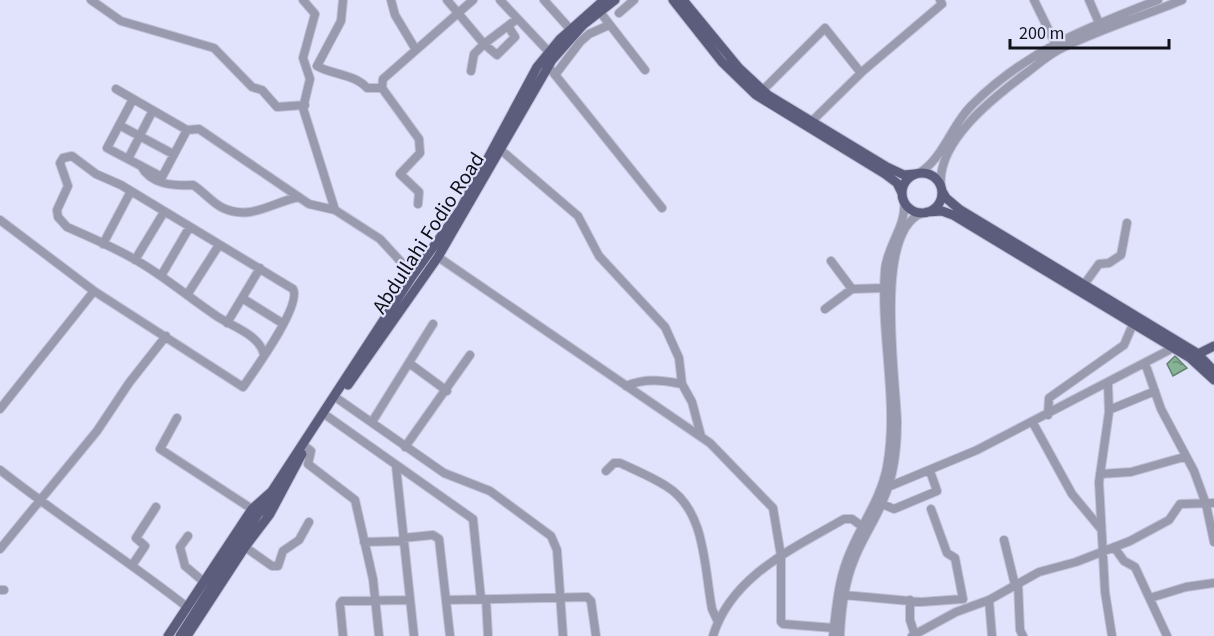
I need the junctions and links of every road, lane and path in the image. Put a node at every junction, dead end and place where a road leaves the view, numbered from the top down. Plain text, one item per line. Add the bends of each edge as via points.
1 (91, 0) edge
2 (303, 0) edge
3 (343, 0) edge
4 (391, 0) edge
5 (447, 0) edge
6 (472, 0) edge
7 (500, 0) edge
8 (544, 0) edge
9 (604, 0) edge
10 (615, 0) edge
11 (634, 0) edge
12 (673, 0) edge
13 (683, 0) edge
14 (940, 0) edge
15 (1034, 0) edge
16 (1089, 0) edge
17 (1158, 0) edge
18 (1182, 0) edge
19 (459, 12) junction
20 (600, 12) junction
21 (619, 13) dead end
22 (517, 19) junction
23 (1099, 23) junction
24 (609, 25) junction
25 (508, 26) junction
26 (570, 29) junction
27 (1054, 43) junction
28 (484, 44) junction
29 (416, 50) junction
30 (548, 51) junction
31 (548, 66) junction
32 (471, 70) dead end
33 (645, 70) dead end
34 (861, 73) junction
35 (555, 75) junction
36 (382, 88) junction
37 (116, 89) dead end
38 (763, 90) junction
39 (132, 101) junction
40 (305, 105) junction
41 (152, 112) junction
42 (811, 122) junction
43 (119, 125) junction
44 (187, 130) junction
45 (140, 137) junction
46 (502, 151) junction
47 (173, 154) junction
48 (128, 159) junction
49 (141, 166) junction
50 (917, 174) junction
51 (941, 189) junction
52 (131, 191) junction
53 (299, 197) junction
54 (903, 197) junction
55 (418, 204) dead end
56 (662, 208) dead end
57 (335, 210) junction
58 (164, 212) junction
59 (925, 213) junction
60 (0, 220) edge
61 (1127, 223) dead end
62 (189, 228) junction
63 (103, 244) junction
64 (219, 245) junction
65 (438, 257) junction
66 (135, 260) junction
67 (831, 261) dead end
68 (260, 268) junction
69 (413, 275) junction
70 (161, 276) junction
71 (1083, 286) junction
72 (884, 288) junction
73 (852, 290) junction
74 (94, 291) junction
75 (187, 295) junction
76 (242, 298) junction
77 (825, 309) dead end
78 (227, 323) junction
79 (282, 323) junction
80 (433, 324) dead end
81 (1133, 324) junction
82 (166, 336) junction
83 (1214, 346) edge
84 (1173, 348) junction
85 (1214, 353) edge
86 (264, 355) junction
87 (470, 355) dead end
88 (1197, 358) junction
89 (409, 363) junction
90 (1145, 363) junction
91 (1214, 371) edge
92 (1214, 380) edge
93 (682, 384) junction
94 (1108, 384) junction
95 (626, 387) junction
96 (447, 391) junction
97 (1155, 391) junction
98 (338, 399) junction
99 (0, 410) edge
100 (1109, 410) junction
101 (1048, 415) junction
102 (327, 416) junction
103 (177, 418) dead end
104 (372, 422) junction
105 (1032, 423) junction
106 (701, 436) junction
107 (306, 447) junction
108 (405, 447) junction
109 (1184, 457) junction
110 (396, 466) junction
111 (0, 470) edge
112 (606, 471) dead end
113 (930, 471) junction
114 (1100, 474) junction
115 (888, 487) junction
116 (276, 492) junction
117 (39, 501) junction
118 (1210, 503) edge
119 (882, 504) junction
120 (156, 507) dead end
121 (252, 508) junction
122 (931, 509) dead end
123 (309, 522) dead end
124 (863, 527) junction
125 (1101, 529) junction
126 (188, 536) dead end
127 (403, 540) junction
128 (1004, 540) dead end
129 (364, 542) junction
130 (1214, 542) edge
131 (1114, 547) junction
132 (244, 548) junction
133 (0, 549) edge
134 (1103, 552) junction
135 (781, 555) junction
136 (133, 564) junction
137 (204, 582) junction
138 (1214, 583) edge
139 (1017, 584) junction
140 (844, 595) junction
141 (1150, 598) junction
142 (483, 599) junction
143 (375, 600) junction
144 (410, 600) junction
145 (447, 600) junction
146 (561, 600) junction
147 (910, 600) junction
148 (989, 600) junction
149 (188, 607) junction
150 (717, 622) junction
151 (834, 632) edge
152 (914, 635) edge
153 (168, 636) edge
154 (180, 636) edge
155 (188, 636) edge
156 (343, 636) edge
157 (379, 636) edge
158 (414, 636) edge
159 (450, 636) edge
160 (488, 636) edge
161 (563, 636) edge
162 (596, 636) edge
163 (713, 636) edge
164 (840, 636) edge
165 (992, 636) edge
166 (1023, 636) edge
167 (1112, 636) edge
168 (1167, 636) edge

1 - 40 street via 121,21 214,48 277,107
2 - 40 street via 315,14 303,57 310,79
3 - 36 street via 341,21 317,66 360,80 367,88
4 - 29 street via 395,15
5 - 19 street
6 - 19 street
7 - 22 street
8 - 26 street
9 - 26 main road, Abdullahi Fodio Road
10 - 20 main road, Abdullahi Fodio Road
11 - 21 street
12 - 54 main road via 722,62 756,95 885,174 897,183
13 - 38 main road via 727,55
14 - 34 street via 942,4
15 - 27 street
16 - 23 street
17 - 23 street
18 - 51 street via 1060,48 990,101 968,123 944,163
19 - 28 street
19 - 29 street
20 - 24 street
20 - 31 main road, Abdullahi Fodio Road
22 - 25 street
22 - 30 street
23 - 27 street
24 - 33 street
24 - 35 street via 580,42
25 - 28 street
25 - 28 street via 515,37 497,55
26 - 30 main road, Abdullahi Fodio Road
27 - 50 street via 974,102 930,165
28 - 32 street via 474,54
29 - 36 street via 383,80
30 - 69 main road, Abdullahi Fodio Road via 460,210
31 - 35 street
31 - 46 main road, Abdullahi Fodio Road
34 - 38 street via 825,28
34 - 42 street
35 - 56 street
36 - 55 street via 419,140 420,153 400,174 419,192
37 - 39 street
38 - 42 main road
39 - 41 street
39 - 43 street
40 - 57 street
41 - 44 street
41 - 45 street
42 - 50 main road via 895,171
43 - 45 street
43 - 48 street via 107,148
44 - 47 street
44 - 53 street via 200,129
45 - 47 street
45 - 48 street
46 - 65 main road, Abdullahi Fodio Road
46 - 93 street via 578,216 599,256 665,327 679,358
47 - 49 street via 162,177
48 - 49 street
49 - 53 street via 153,179 193,185 222,208 237,211 260,212
50 - 51 main road via 933,176
50 - 54 main road via 906,182
51 - 59 main road via 936,207
51 - 71 main road via 959,209
52 - 58 street
52 - 63 street
52 - 63 street via 96,174 72,156 60,163 68,186 57,210 58,217 67,226
53 - 57 street via 316,207
54 - 59 main road via 911,210
54 - 72 street via 904,219 886,258
57 - 69 street via 380,238
58 - 62 street
58 - 66 street
59 - 81 main road via 953,214
59 - 115 street via 909,223 896,248 891,271 897,427
60 - 74 street
61 - 71 street via 1121,255 1099,264
62 - 64 street
62 - 70 street
63 - 66 street
64 - 68 street
64 - 75 street
65 - 95 street
65 - 98 main road, Abdullahi Fodio Road
66 - 70 street
67 - 73 street
68 - 76 street
68 - 79 street via 295,291 295,300
69 - 116 main road, Abdullahi Fodio Road
70 - 75 street
71 - 88 main road
72 - 73 street
72 - 124 street via 890,440 880,492
73 - 77 street
74 - 82 street
74 - 99 street
75 - 78 street
76 - 78 street
76 - 79 street
78 - 86 street via 260,344
79 - 86 street
80 - 89 street
81 - 84 main road
81 - 101 street via 1124,345 1049,398
82 - 86 street via 243,387
82 - 117 street via 129,382 98,431
83 - 88 main road
84 - 88 main road
84 - 90 street
85 - 88 main road
87 - 96 street
88 - 91 main road
88 - 92 main road
89 - 96 street
89 - 104 street
90 - 94 street
90 - 97 street
93 - 95 street via 638,381
93 - 106 street via 692,402
94 - 100 street
94 - 101 street
95 - 106 street
96 - 108 street
97 - 100 street
97 - 109 street
98 - 102 main road, Abdullahi Fodio Road
98 - 104 street
100 - 114 street
101 - 105 street
102 - 107 main road, Abdullahi Fodio Road
102 - 110 street
103 - 121 street via 160,449
104 - 108 street
105 - 113 street
105 - 125 street via 1072,494
106 - 135 street via 773,508
107 - 116 main road, Abdullahi Fodio Road
107 - 129 street via 311,451 308,464 354,497
108 - 146 street via 456,480 490,491 551,536 557,549
109 - 114 street via 1131,472
109 - 118 street
110 - 127 street
110 - 142 street via 473,519
111 - 117 street
112 - 150 street via 620,463 666,486 688,506 696,520
113 - 115 street
113 - 119 street via 937,491 894,508
114 - 125 street
115 - 119 street
116 - 121 main road
116 - 132 main road via 270,514
116 - 154 main road
117 - 133 street
117 - 136 street
118 - 130 street
118 - 131 street via 1180,504 1169,520
119 - 140 street via 853,561
120 - 136 street via 136,538 145,546
121 - 137 main road
122 - 147 street via 947,553 955,558 964,597 946,602
123 - 132 street via 299,540 283,551 278,566
124 - 135 street via 852,519 844,519
124 - 151 street via 841,579
125 - 134 street
126 - 137 street via 180,547 185,566
127 - 129 street
127 - 144 street
127 - 145 street via 433,535 439,539
128 - 139 street
129 - 143 street
131 - 134 street
131 - 141 street via 1124,561 1135,567
132 - 155 main road
134 - 139 street via 1040,572
134 - 167 street
135 - 150 street via 733,595
135 - 151 street via 781,622
136 - 149 street
137 - 149 main road
138 - 141 street
139 - 148 street
139 - 166 street
140 - 147 street
140 - 164 street
141 - 168 street
142 - 145 street
142 - 146 street
142 - 160 street
143 - 144 street
143 - 156 street via 342,601
143 - 157 street
144 - 158 street
145 - 159 street
146 - 161 street
146 - 162 street via 589,598
147 - 152 street
148 - 152 street via 956,612
148 - 165 street
149 - 153 main road
150 - 163 street

